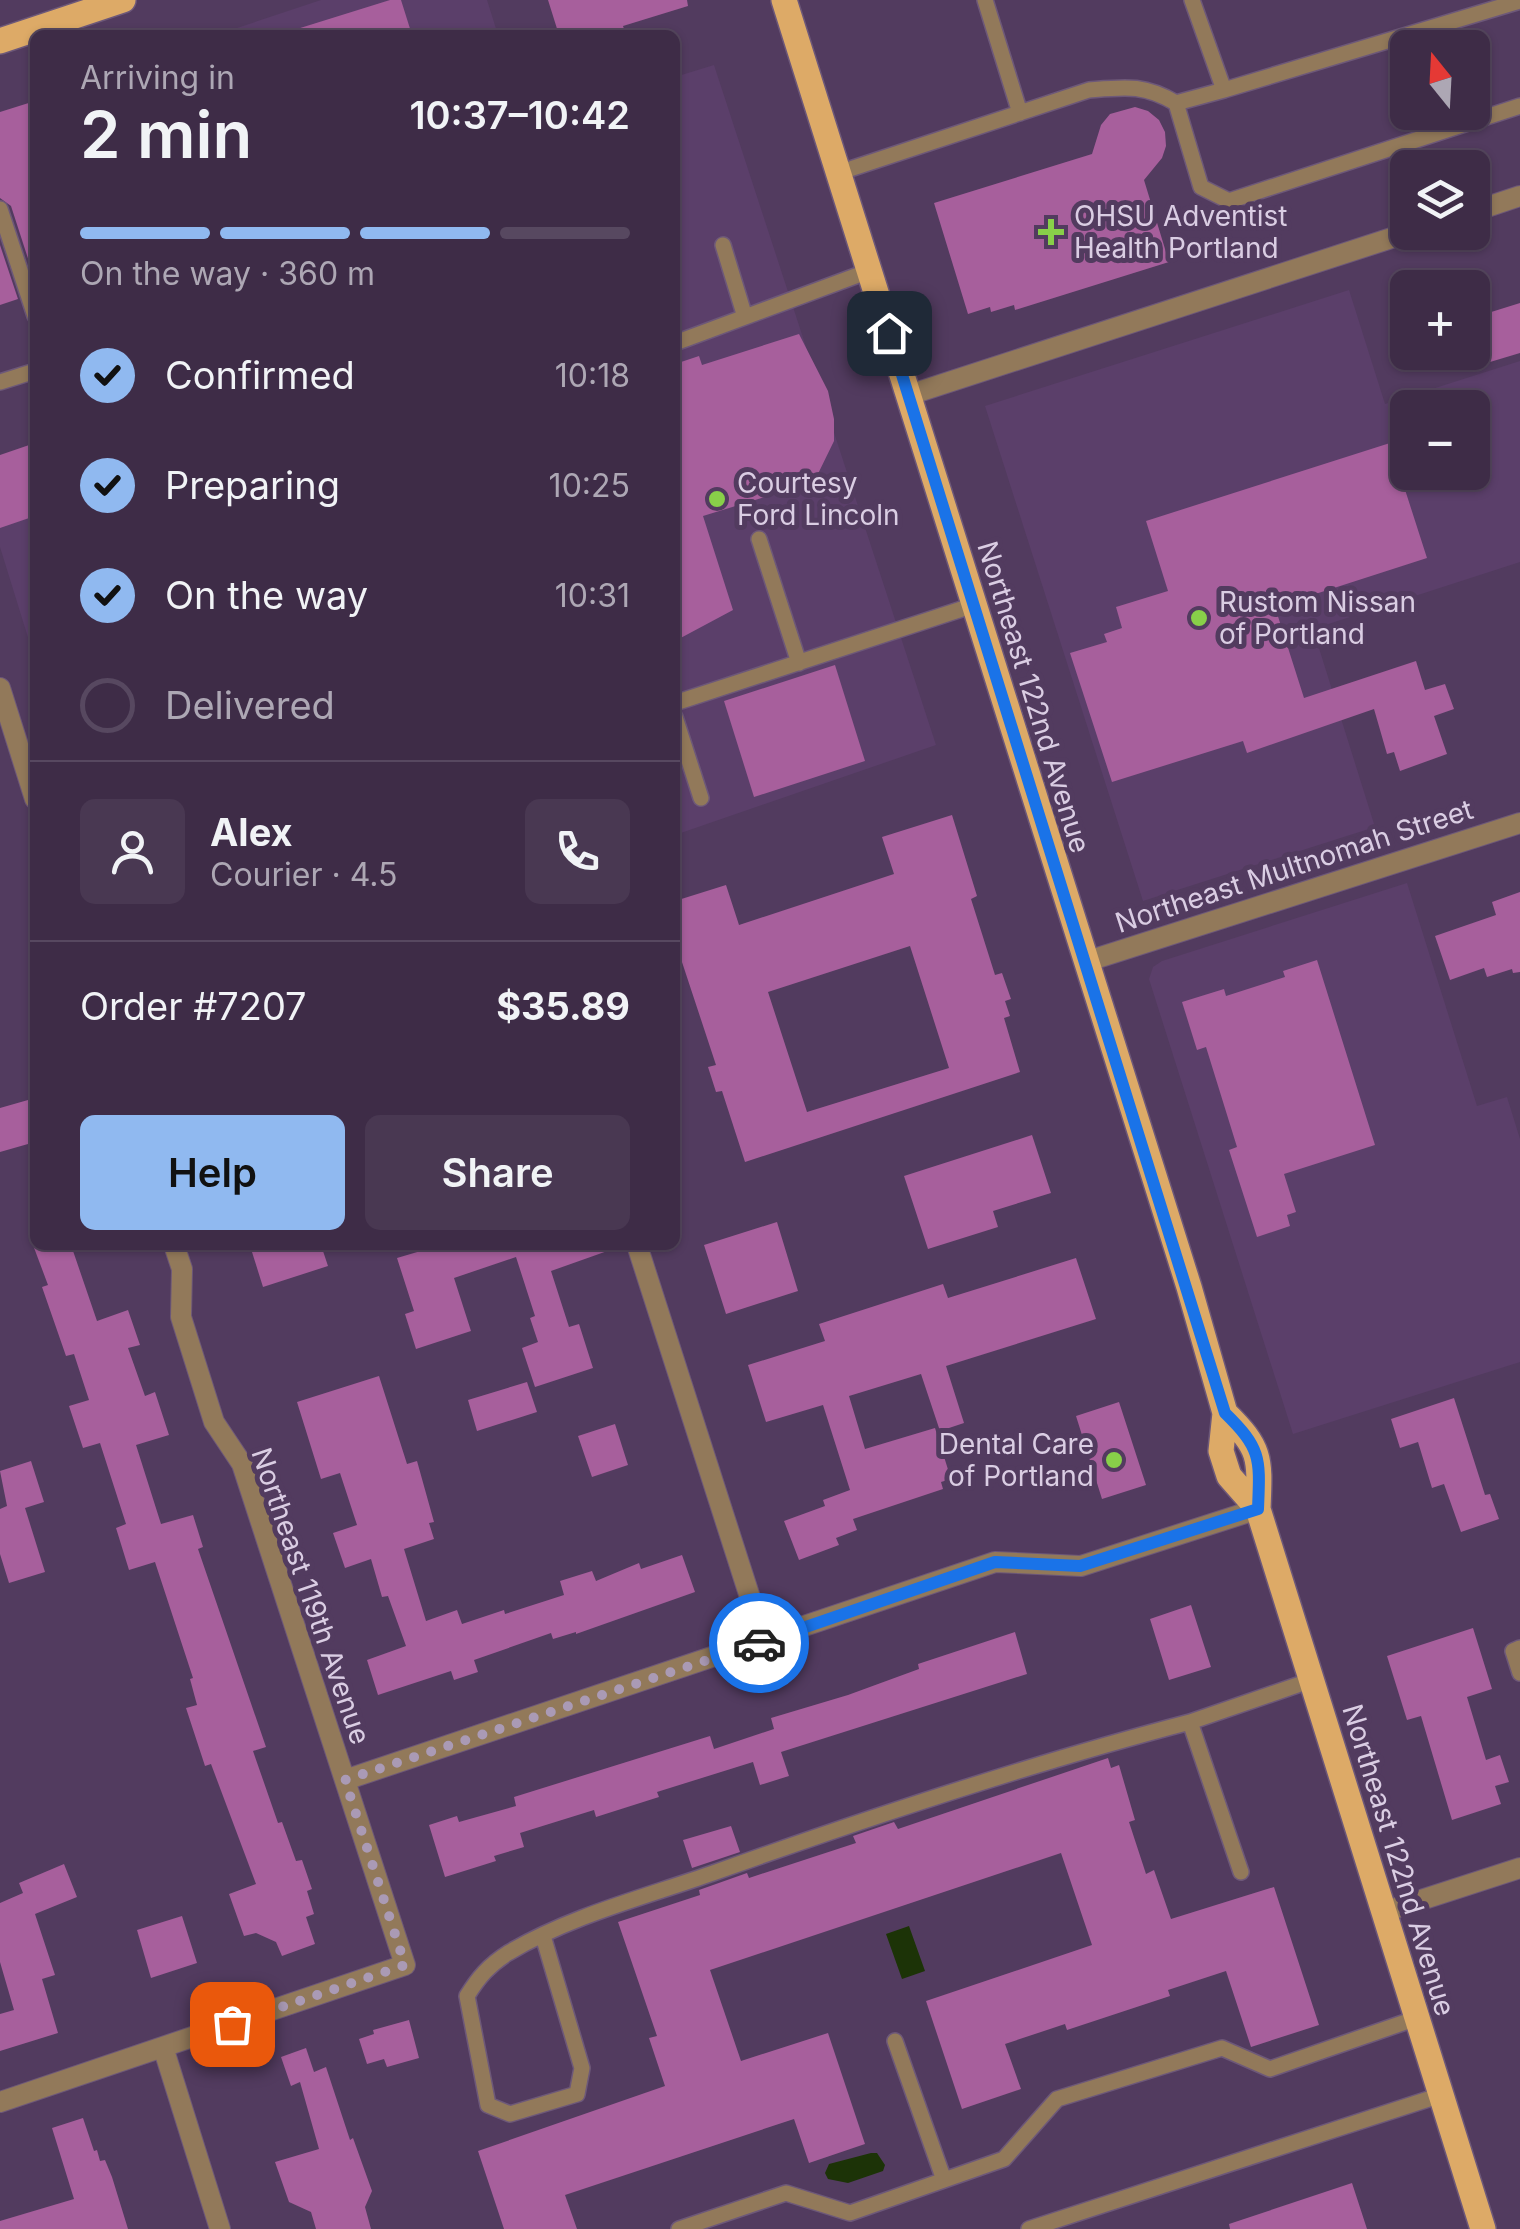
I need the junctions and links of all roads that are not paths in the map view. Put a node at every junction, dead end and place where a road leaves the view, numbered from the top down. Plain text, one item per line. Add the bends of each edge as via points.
1 (122, 0) edge
2 (784, 0) edge
3 (985, 0) edge
4 (1192, 0) edge
5 (1520, 0) edge
6 (35, 30) edge
7 (30, 32) edge
8 (0, 42) edge
9 (1224, 90) junction
10 (1176, 103) junction
11 (1520, 106) edge
12 (1020, 113) junction
13 (838, 173) junction
14 (1520, 196) edge
15 (1490, 206) edge
16 (0, 209) edge
17 (1390, 238) edge
18 (723, 245) dead end
19 (869, 271) junction
20 (30, 301) edge
21 (745, 317) junction
22 (680, 341) edge
23 (30, 373) edge
24 (0, 382) edge
25 (908, 395) junction
26 (759, 538) dead end
27 (974, 605) junction
28 (799, 662) junction
29 (0, 688) edge
30 (680, 701) edge
31 (680, 733) edge
32 (30, 783) edge
33 (701, 798) dead end
34 (1520, 823) edge
35 (1086, 962) junction
36 (176, 1250) edge
37 (638, 1250) edge
38 (1258, 1509) junction
39 (764, 1641) junction
40 (1520, 1648) edge
41 (1520, 1673) edge
42 (1312, 1680) junction
43 (1190, 1722) junction
44 (345, 1780) junction
45 (1520, 1868) edge
46 (1242, 1872) dead end
47 (1384, 1912) junction
48 (542, 1936) junction
49 (1417, 2018) junction
50 (895, 2040) dead end
51 (163, 2047) junction
52 (1441, 2095) junction
53 (0, 2102) edge
54 (944, 2180) junction
55 (220, 2229) edge
56 (678, 2229) edge
57 (1028, 2229) edge
58 (1483, 2229) edge

1 - 6 main road
2 - 13 main road, Northeast 122nd Avenue
3 - 12 lane
4 - 9 lane
5 - 9 lane
7 - 8 main road
9 - 10 lane
10 - 11 lane via 1201,187 1229,201
10 - 12 lane via 1132,87 1090,90
12 - 13 lane
13 - 19 main road, Northeast 122nd Avenue
14 - 15 street
16 - 20 lane
17 - 25 street
18 - 21 lane
19 - 21 lane
19 - 25 main road, Northeast 122nd Avenue
21 - 22 lane
23 - 24 lane
25 - 27 main road, Northeast 122nd Avenue
26 - 28 lane
27 - 28 lane
27 - 35 main road, Northeast 122nd Avenue
28 - 30 lane
29 - 32 street
31 - 33 lane
34 - 35 street, Northeast Multnomah Street
35 - 38 main road, Northeast 122nd Avenue via 1225,1413 1222,1451 1229,1476
36 - 44 street, Northeast 119th Avenue via 182,1270 180,1317 214,1422 242,1464
37 - 39 street
38 - 39 street via 1080,1566 995,1562
38 - 42 main road, Northeast 122nd Avenue
39 - 44 street
40 - 41 lane via 1513,1650
42 - 43 lane
42 - 47 main road, Northeast 122nd Avenue
43 - 46 lane
43 - 48 lane via 818,1836
44 - 51 street, Northeast 119th Avenue via 405,1965
45 - 47 street
47 - 49 main road, Northeast 122nd Avenue
48 - 48 lane via 582,2068 577,2094 510,2114 488,2105 466,1996 480,1973
49 - 52 main road, Northeast 122nd Avenue
49 - 54 lane via 1270,2069 1222,2048 1057,2099 1004,2159
50 - 54 lane
51 - 53 street
51 - 55 street
52 - 57 lane
52 - 58 main road, Northeast 122nd Avenue
54 - 56 lane via 850,2213 786,2194

